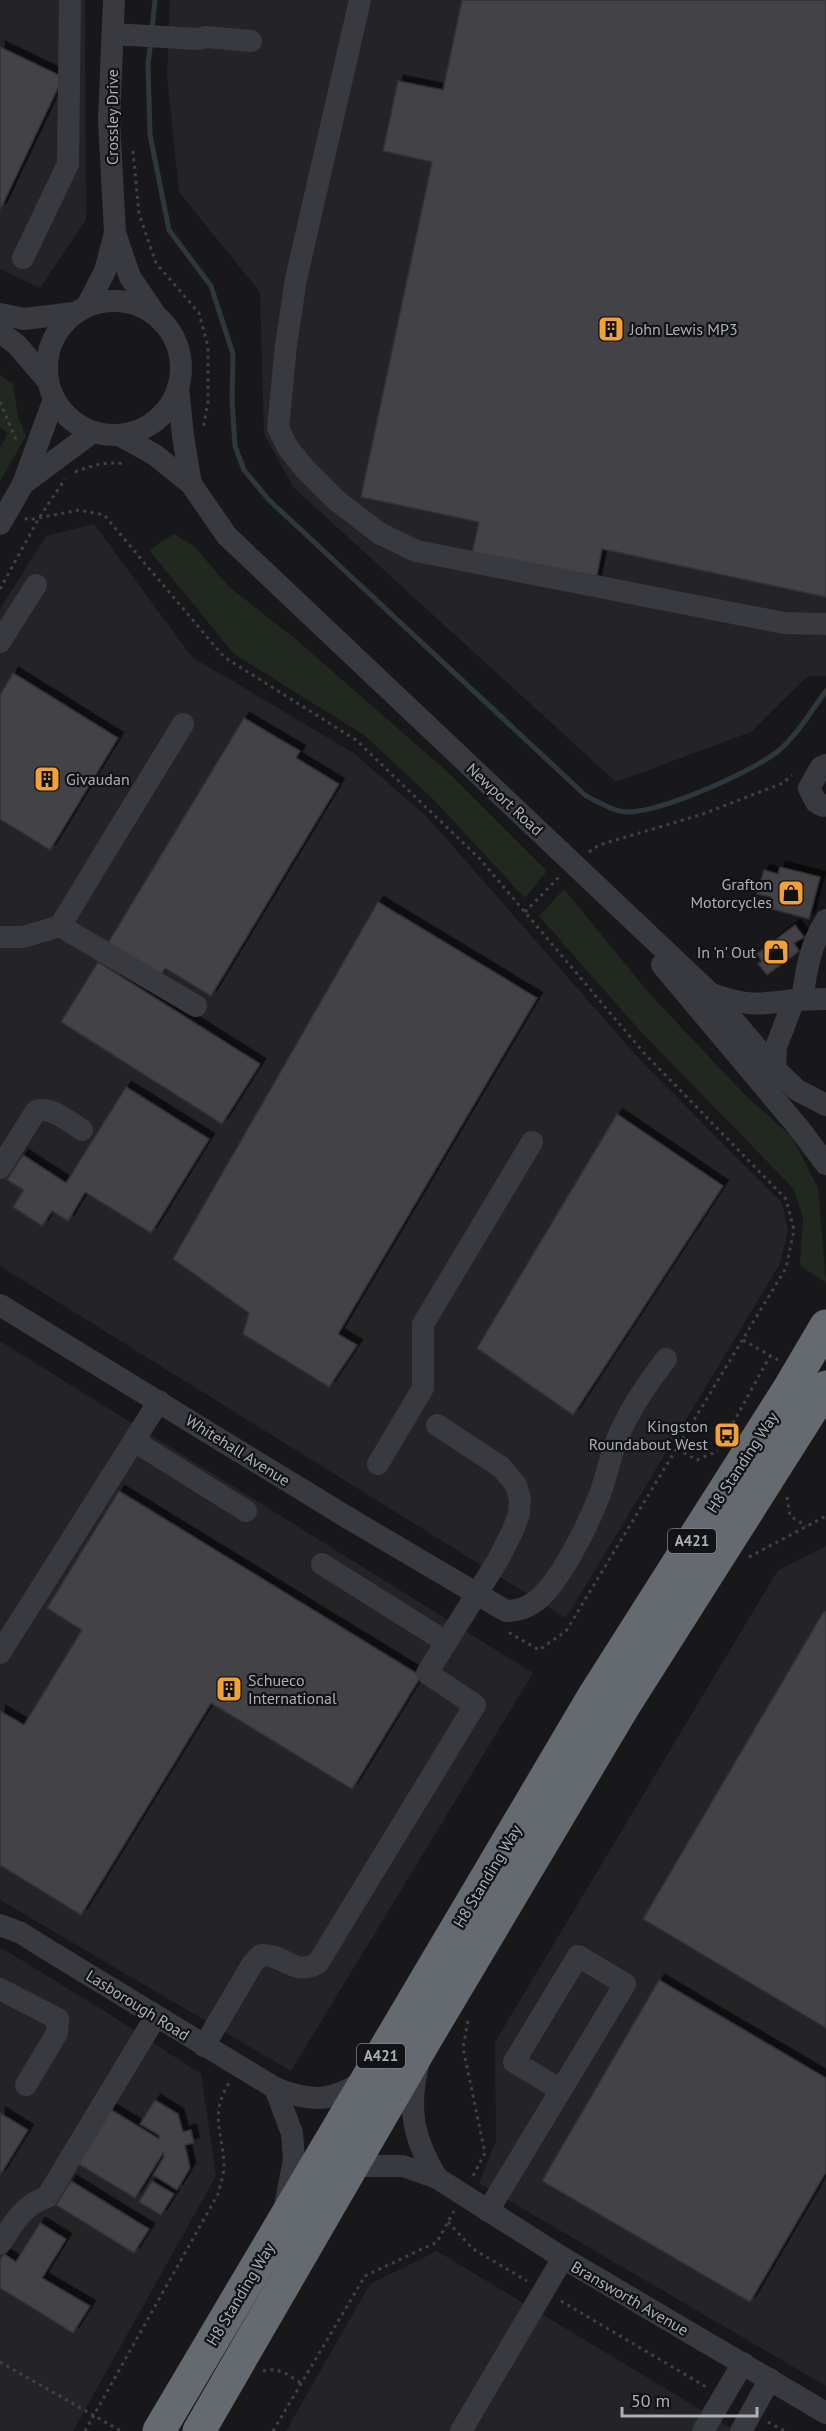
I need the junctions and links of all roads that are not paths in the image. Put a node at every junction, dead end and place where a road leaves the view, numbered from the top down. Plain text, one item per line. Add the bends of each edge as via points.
1 (70, 0) edge
2 (114, 0) edge
3 (360, 0) edge
4 (113, 34) junction
5 (251, 41) dead end
6 (115, 233) junction
7 (23, 258) dead end
8 (80, 310) junction
9 (0, 314) edge
10 (155, 315) junction
11 (0, 332) edge
12 (178, 387) junction
13 (51, 390) junction
14 (93, 432) junction
15 (118, 435) junction
16 (23, 484) junction
17 (192, 484) junction
18 (4, 517) edge
19 (36, 585) dead end
20 (826, 624) edge
21 (0, 642) edge
22 (183, 724) dead end
23 (826, 765) edge
24 (826, 806) edge
25 (572, 863) junction
26 (826, 920) edge
27 (60, 926) junction
28 (0, 937) edge
29 (710, 993) junction
30 (826, 999) edge
31 (798, 1000) junction
32 (196, 1006) dead end
33 (775, 1069) junction
34 (826, 1105) edge
35 (82, 1130) dead end
36 (532, 1142) dead end
37 (826, 1164) edge
38 (0, 1168) edge
39 (0, 1305) edge
40 (819, 1339) edge
41 (666, 1359) dead end
42 (810, 1393) edge
43 (159, 1401) junction
44 (436, 1425) dead end
45 (134, 1441) junction
46 (378, 1464) dead end
47 (246, 1511) dead end
48 (322, 1564) dead end
49 (472, 1601) junction
50 (446, 1642) junction
51 (0, 1653) edge
52 (0, 1924) edge
53 (0, 1989) edge
54 (156, 2016) junction
55 (424, 2042) junction
56 (204, 2046) junction
57 (368, 2078) junction
58 (26, 2085) dead end
59 (275, 2088) junction
60 (561, 2090) junction
61 (353, 2166) junction
62 (437, 2178) junction
63 (488, 2211) junction
64 (280, 2229) junction
65 (0, 2244) edge
66 (563, 2258) junction
67 (743, 2363) junction
68 (770, 2379) junction
69 (826, 2413) edge
70 (746, 2422) edge
71 (163, 2424) edge
72 (199, 2431) edge
73 (461, 2431) edge
74 (703, 2431) edge

1 - 7 street via 68,164
2 - 4 street, Crossley Drive
3 - 20 street via 296,279 279,428 288,448 336,500 379,533 416,551 784,623
4 - 5 street
4 - 6 street, Crossley Drive via 109,120
6 - 8 street, Crossley Drive via 105,271
6 - 10 street, Crossley Drive via 130,276
8 - 9 street via 24,319
8 - 10 street via 104,301 122,301 140,305
8 - 13 street via 60,327 51,344 46,362
10 - 12 street via 169,329 178,347
11 - 13 street via 17,345
12 - 15 street via 156,420
12 - 17 street, Newport Road
13 - 14 street via 64,413
13 - 16 street
14 - 15 street
14 - 16 street
15 - 17 street, Newport Road via 155,455
16 - 18 street
17 - 25 street, Newport Road via 227,536
19 - 21 street
22 - 27 street
23 - 24 street via 809,788 816,802
25 - 29 street, Newport Road
25 - 37 street via 702,1012
26 - 31 street via 808,961
27 - 28 street via 23,937
27 - 32 street
29 - 31 street via 738,1004
29 - 33 street, Newport Road
30 - 31 street
31 - 33 street via 776,1047
33 - 34 street, Newport Road via 797,1090
35 - 38 street via 43,1108 36,1111
36 - 46 street via 423,1324 423,1388
39 - 43 street, Whitehall Avenue
40 - 42 highway, H8 Standing Way / A421
41 - 49 street, Whitehall Avenue via 629,1415 617,1439 600,1495 549,1588 537,1600 515,1611
42 - 55 highway, H8 Standing Way / A421
42 - 57 highway, H8 Standing Way / A421 via 594,1694
43 - 45 street
43 - 49 street, Whitehall Avenue via 345,1516
44 - 49 street via 501,1467 516,1485 520,1498 519,1514 498,1560
45 - 47 street
45 - 51 street
48 - 50 street
49 - 50 street
50 - 56 street via 427,1673 475,1705 318,1963 308,1969 296,1968 274,1954 261,1955
52 - 54 street, Lasborough Road
53 - 58 street via 58,2019 57,2033
54 - 56 street, Lasborough Road
54 - 65 street via 47,2197 34,2201 21,2213
55 - 61 highway, H8 Standing Way / A421
55 - 62 street, Bransworth Avenue via 412,2109 415,2135
56 - 59 street, Lasborough Road
57 - 59 street, Lasborough Road via 346,2092 320,2099 293,2096
57 - 64 highway, H8 Standing Way / A421
59 - 64 street via 292,2133 294,2160
60 - 60 street via 625,1984 578,1956 514,2062
60 - 63 street
61 - 62 street, Bransworth Avenue via 403,2166
61 - 72 highway, H8 Standing Way / A421
62 - 63 street, Bransworth Avenue
63 - 66 street, Bransworth Avenue
64 - 71 highway, H8 Standing Way / A421
66 - 67 street, Bransworth Avenue
66 - 73 street
67 - 68 street, Bransworth Avenue
67 - 74 street
68 - 69 street, Bransworth Avenue
68 - 70 street

